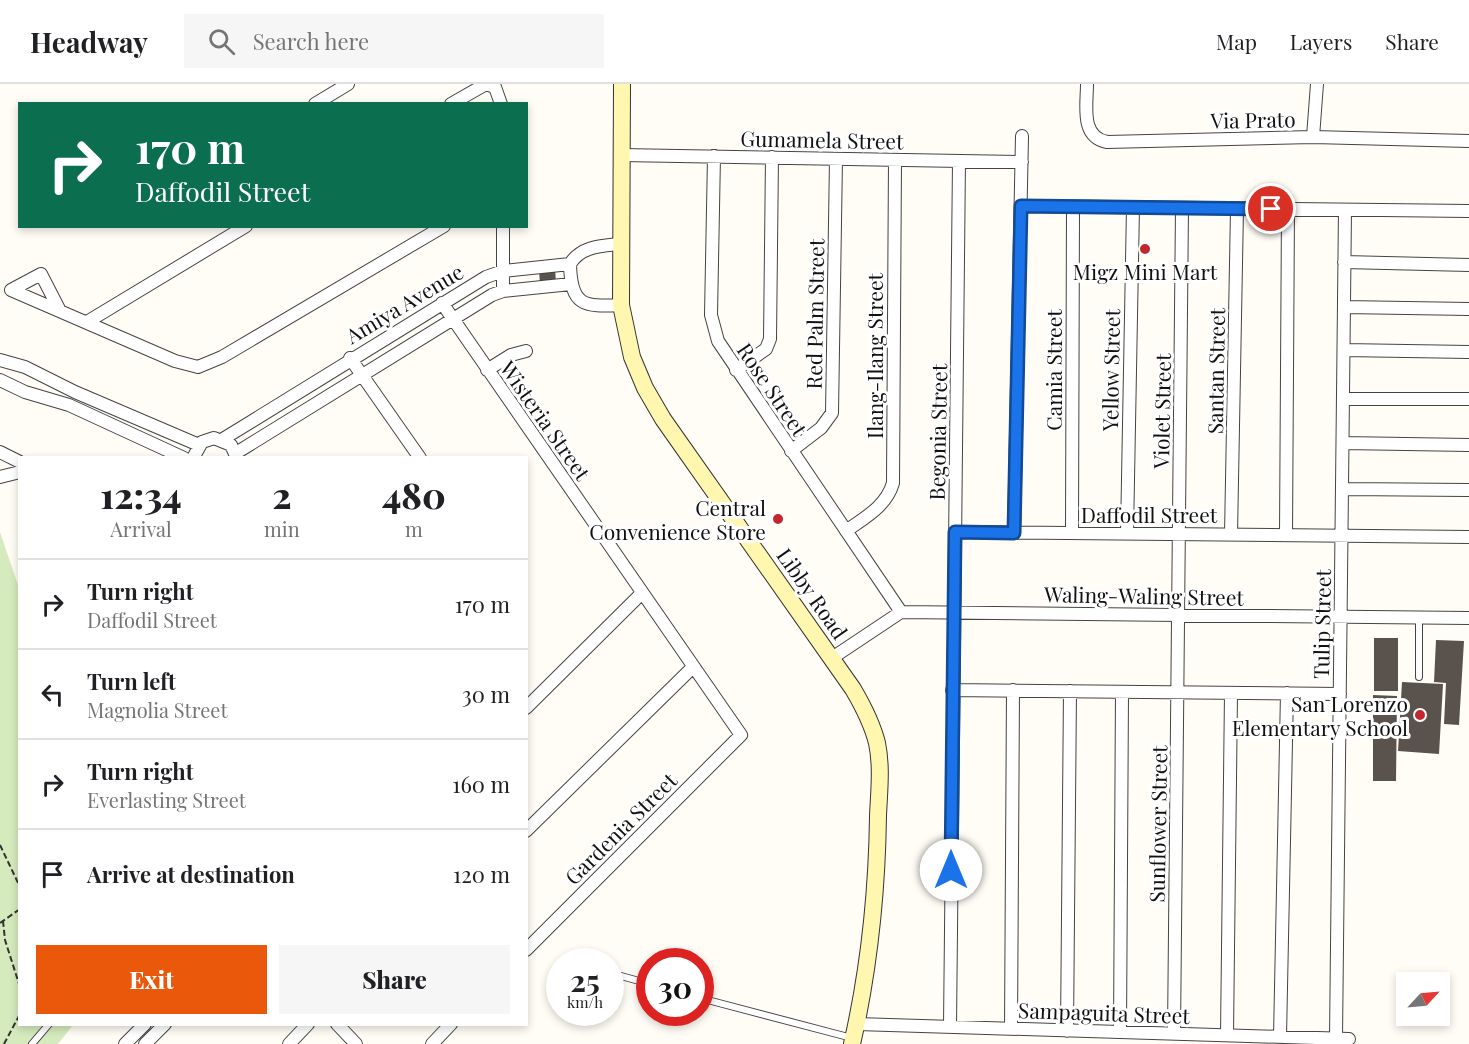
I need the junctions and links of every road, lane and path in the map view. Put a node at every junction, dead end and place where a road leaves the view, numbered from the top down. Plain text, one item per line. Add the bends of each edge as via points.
1 (348, 84) edge
2 (622, 84) edge
3 (1088, 84) edge
4 (1317, 84) edge
5 (491, 85) edge
6 (318, 102) edge
7 (454, 102) edge
8 (500, 102) edge
9 (1022, 136) dead end
10 (1313, 137) junction
11 (1469, 141) edge
12 (621, 154) junction
13 (714, 156) junction
14 (772, 157) junction
15 (836, 159) junction
16 (895, 160) junction
17 (960, 161) junction
18 (1022, 162) junction
19 (1021, 206) junction
20 (1073, 207) junction
21 (1133, 207) junction
22 (1182, 208) junction
23 (1237, 209) junction
24 (1288, 209) junction
25 (1345, 210) junction
26 (1469, 211) edge
27 (243, 228) edge
28 (441, 228) edge
29 (503, 228) edge
30 (620, 244) junction
31 (1344, 262) junction
32 (570, 264) junction
33 (1469, 265) edge
34 (503, 271) junction
35 (571, 284) junction
36 (504, 291) junction
37 (442, 303) junction
38 (621, 305) junction
39 (1344, 307) junction
40 (1469, 309) edge
41 (60, 311) dead end
42 (452, 319) junction
43 (87, 322) junction
44 (1344, 350) junction
45 (526, 351) dead end
46 (1469, 352) edge
47 (350, 358) junction
48 (0, 360) edge
49 (487, 370) junction
50 (736, 370) junction
51 (361, 374) junction
52 (0, 380) edge
53 (65, 388) junction
54 (1343, 399) junction
55 (1469, 399) edge
56 (60, 401) junction
57 (223, 439) junction
58 (1343, 443) junction
59 (1469, 444) edge
60 (199, 445) junction
61 (791, 451) junction
62 (0, 452) edge
63 (237, 455) edge
64 (180, 456) edge
65 (194, 456) edge
66 (419, 456) edge
67 (18, 461) edge
68 (18, 472) edge
69 (0, 477) edge
70 (1342, 489) junction
71 (1469, 490) edge
72 (846, 531) junction
73 (955, 532) junction
74 (1014, 533) junction
75 (1072, 533) junction
76 (1127, 534) junction
77 (1179, 534) junction
78 (1231, 535) junction
79 (1286, 535) junction
80 (1342, 535) junction
81 (1469, 537) edge
82 (642, 593) junction
83 (901, 612) junction
84 (953, 613) junction
85 (1178, 615) junction
86 (1341, 616) junction
87 (1419, 617) junction
88 (1469, 618) edge
89 (832, 658) junction
90 (693, 667) junction
91 (1419, 676) dead end
92 (952, 690) junction
93 (1013, 690) junction
94 (1070, 691) junction
95 (1122, 692) junction
96 (1178, 692) junction
97 (1232, 693) junction
98 (1287, 693) junction
99 (1340, 694) junction
100 (528, 706) edge
101 (741, 735) joint
102 (528, 829) edge
103 (0, 845) edge
104 (18, 883) edge
105 (18, 910) edge
106 (2, 922) edge
107 (528, 948) edge
108 (18, 981) edge
109 (714, 1001) edge
110 (18, 1018) edge
111 (47, 1026) edge
112 (143, 1026) edge
113 (163, 1026) edge
114 (307, 1026) edge
115 (339, 1026) edge
116 (449, 1026) edge
117 (950, 1027) junction
118 (1011, 1029) junction
119 (1067, 1030) junction
120 (1120, 1032) junction
121 (1174, 1034) junction
122 (1227, 1035) junction
123 (854, 1036) edge
124 (1280, 1037) junction
125 (1343, 1039) joint
126 (3, 1044) edge
127 (32, 1044) edge
128 (125, 1044) edge
129 (145, 1044) edge
130 (289, 1044) edge
131 (356, 1044) edge
132 (432, 1044) edge

1 - 6 street
2 - 12 main road, Libby Road
3 - 10 street, Via Prato via 1088,126 1100,141
4 - 10 street
5 - 7 street
5 - 8 street
9 - 18 street
10 - 11 street, Via Prato
12 - 13 street, Gumamela Street
12 - 30 main road, Libby Road
13 - 14 street, Gumamela Street
13 - 50 street, Rose Street via 711,315 718,341
14 - 15 street, Gumamela Street
14 - 50 street via 770,339 763,352
15 - 16 street, Gumamela Street
15 - 61 street, Red Palm Street via 832,413 829,421
16 - 17 street, Gumamela Street
16 - 72 street, Ilang-Ilang Street via 893,483 881,505
17 - 18 street, Gumamela Street
17 - 73 street, Begonia Street
18 - 19 street
19 - 20 street
19 - 74 street
20 - 21 street
20 - 75 street, Camia Street
21 - 22 street
21 - 76 street, Yellow Street
22 - 23 street
22 - 77 street, Violet Street
23 - 24 street
23 - 78 street, Santan Street
24 - 25 street
24 - 79 street
25 - 26 street
25 - 31 street, Tulip Street
27 - 43 street
28 - 43 street via 222,357 198,367 175,361
29 - 34 street
30 - 32 street, Amiya Avenue via 592,248
30 - 38 main road, Libby Road
31 - 33 street
31 - 39 street, Tulip Street
32 - 34 street, Amiya Avenue
32 - 35 street
34 - 36 street
34 - 37 street, Amiya Avenue
35 - 36 street, Amiya Avenue
35 - 38 street via 577,298 589,306
36 - 42 street, Amiya Avenue
37 - 42 street, Wisteria Street
37 - 47 street, Amiya Avenue
38 - 89 main road, Libby Road via 632,357 663,419
39 - 40 street
39 - 44 street, Tulip Street
41 - 43 street
42 - 49 street, Wisteria Street
42 - 51 street, Amiya Avenue
44 - 46 street
44 - 54 street, Tulip Street
45 - 49 street
47 - 51 street
47 - 57 street, Amiya Avenue
48 - 53 street via 25,367
49 - 82 street, Wisteria Street
50 - 61 street, Rose Street
51 - 63 street, Amiya Avenue
51 - 66 street
52 - 56 street
53 - 56 street
53 - 60 street
54 - 55 street
54 - 58 street, Tulip Street
56 - 64 street
57 - 60 street, Amiya Avenue via 210,439
57 - 63 street
58 - 59 street
58 - 70 street, Tulip Street
60 - 65 street
61 - 72 street, Rose Street
62 - 67 street
68 - 69 street
70 - 71 street
70 - 80 street, Tulip Street
72 - 83 street, Rose Street
73 - 74 street, Daffodil Street
73 - 84 street, Begonia Street
74 - 75 street, Daffodil Street
75 - 76 street, Daffodil Street
76 - 77 street, Daffodil Street
77 - 78 street, Daffodil Street
77 - 85 street, Violet Street
78 - 79 street, Daffodil Street
79 - 80 street, Daffodil Street
80 - 81 street, Daffodil Street
80 - 86 street, Tulip Street
82 - 90 street, Wisteria Street
82 - 100 street
83 - 84 street, Waling-Waling Street
83 - 89 street
84 - 85 street, Waling-Waling Street
84 - 92 street, Begonia Street
85 - 86 street, Waling-Waling Street
85 - 96 street, Sunflower Street
86 - 87 street, Waling-Waling Street
86 - 99 street, Tulip Street
87 - 88 street, Waling-Waling Street
87 - 91 lane
89 - 123 main road, Libby Road via 868,715 879,767 877,869 869,959
90 - 101 street, Wisteria Street
90 - 102 street
92 - 93 street
92 - 117 street, Begonia Street
93 - 94 street
93 - 118 street
94 - 95 street
94 - 119 street
95 - 96 street
95 - 120 street
96 - 97 street
96 - 121 street, Sunflower Street
97 - 98 street
97 - 122 street
98 - 99 street
98 - 124 street
99 - 125 street, Tulip Street
101 - 107 street, Gardenia Street
103 - 104 path
105 - 106 path
106 - 108 path
109 - 123 lane
110 - 126 path
111 - 127 lane
112 - 128 street
113 - 129 street
114 - 130 street
115 - 131 street
116 - 132 street
117 - 118 street, Sampaguita Street
117 - 123 street, Sampaguita Street
118 - 119 street, Sampaguita Street
119 - 120 street, Sampaguita Street
120 - 121 street, Sampaguita Street
121 - 122 street, Sampaguita Street
122 - 124 street, Sampaguita Street
124 - 125 street, Sampaguita Street

